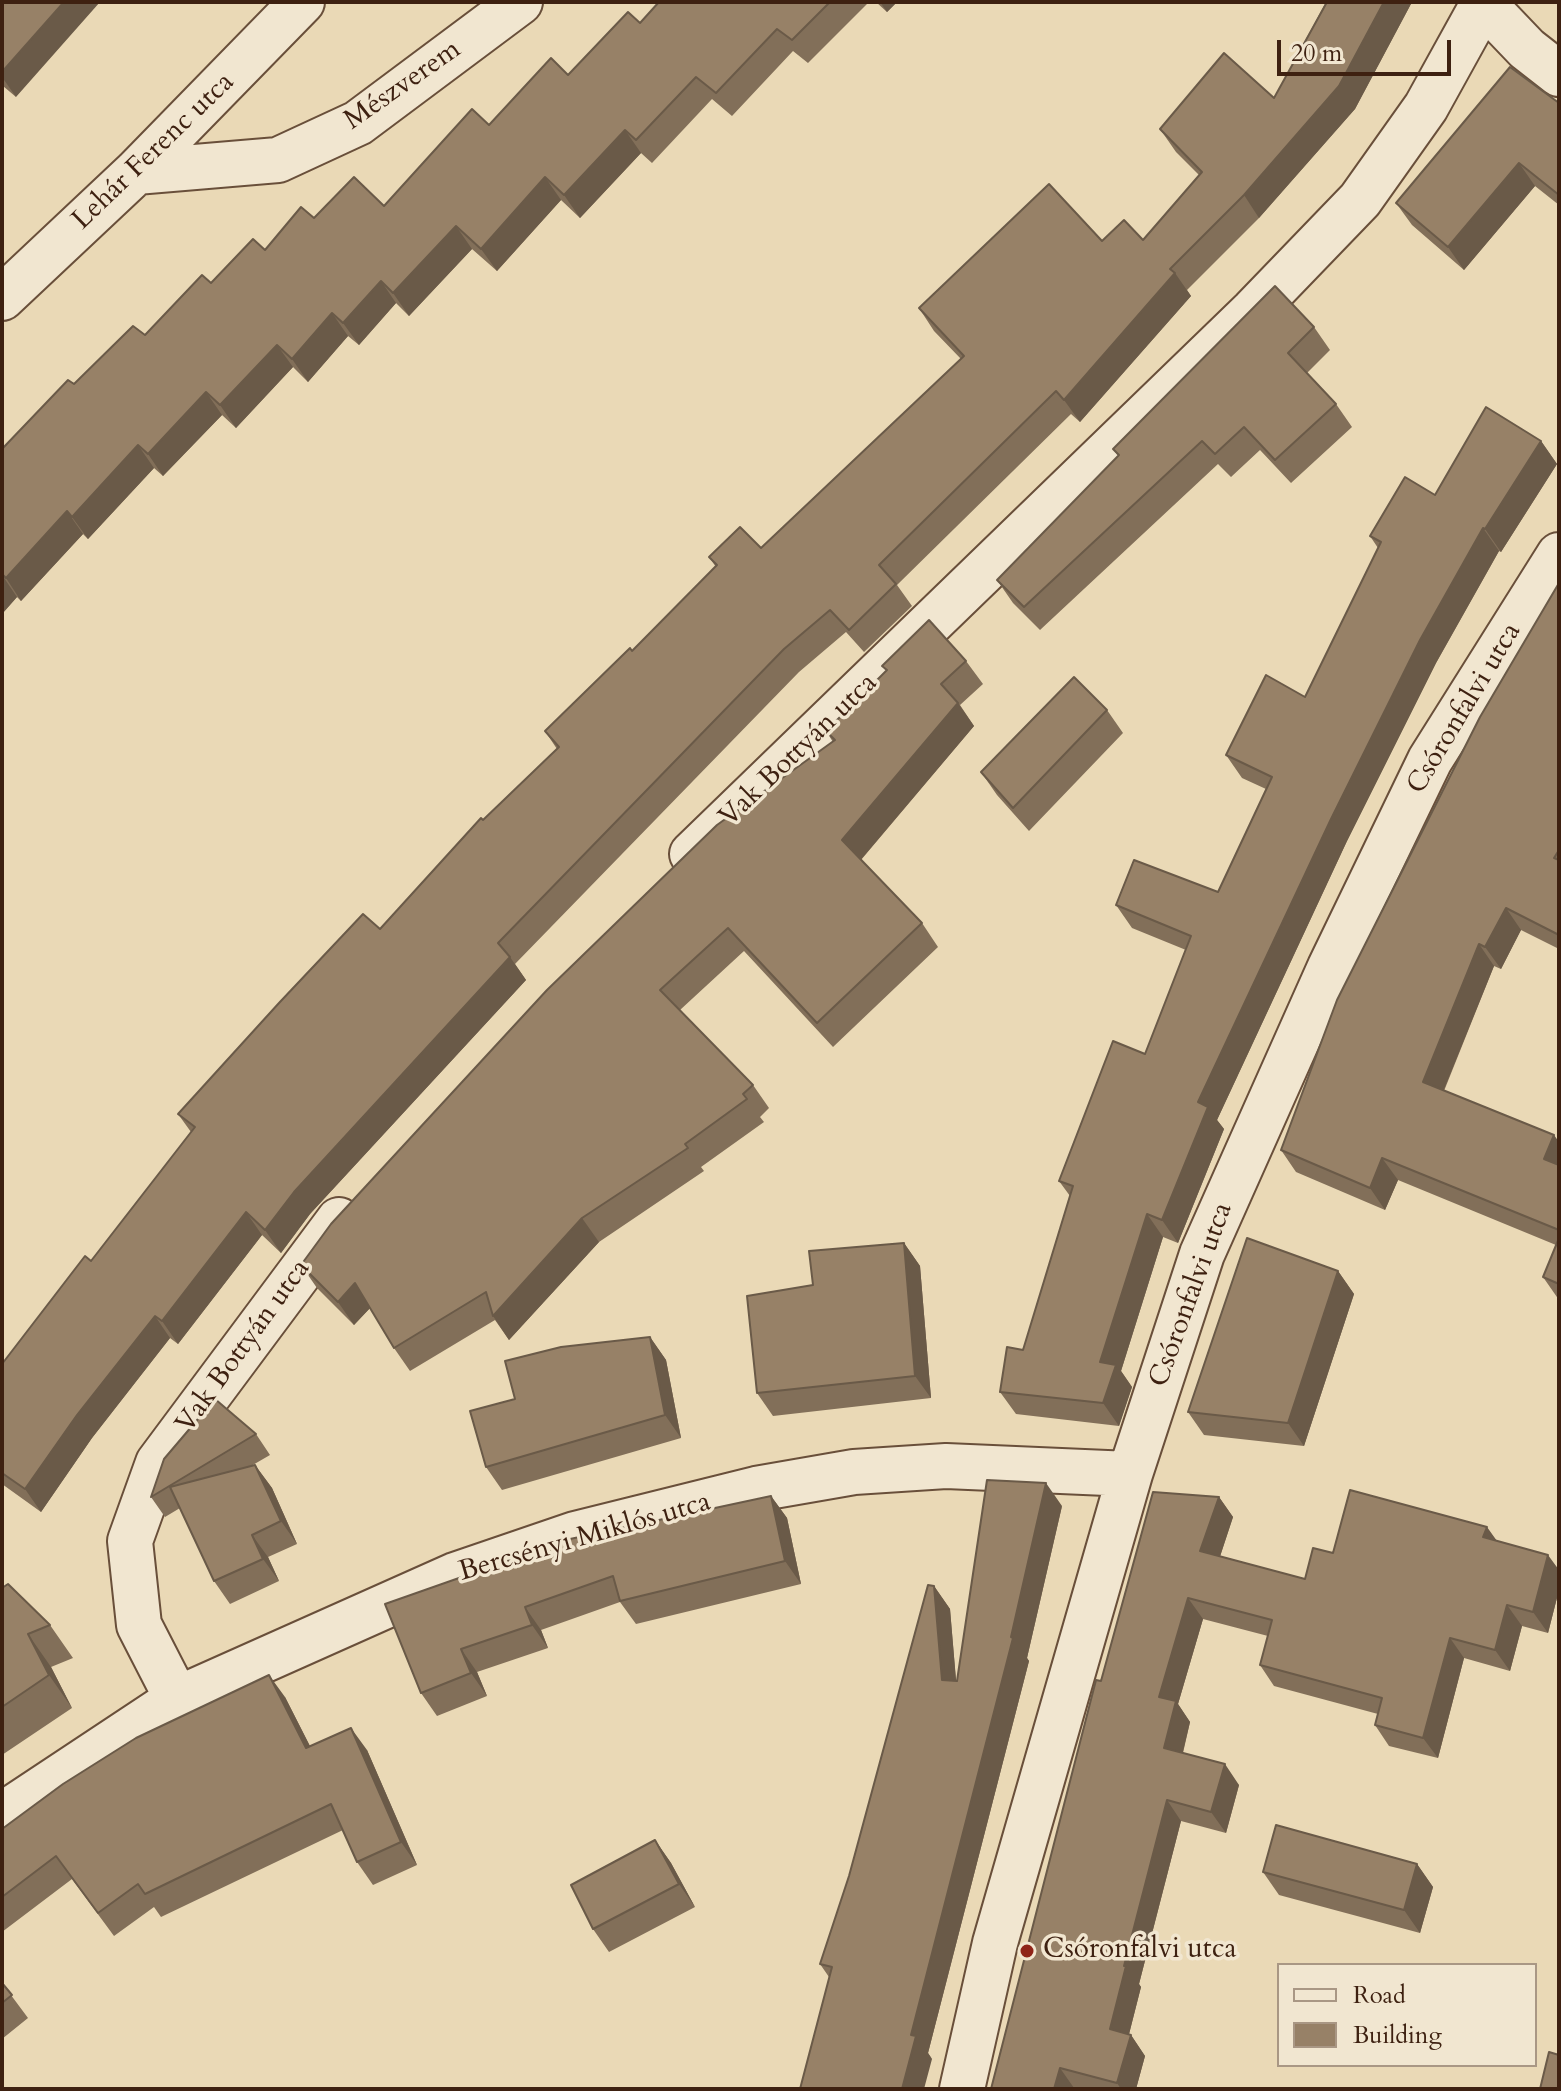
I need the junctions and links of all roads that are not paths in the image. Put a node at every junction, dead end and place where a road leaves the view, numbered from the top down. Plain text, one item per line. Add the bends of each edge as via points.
1 (302, 2) edge
2 (520, 2) edge
3 (1484, 3) edge
4 (1559, 74) edge
5 (136, 172) junction
6 (2, 298) edge
7 (1559, 555) edge
8 (659, 886) edge
9 (361, 1196) edge
10 (1130, 1474) junction
11 (177, 1699) junction
12 (2, 1815) edge
13 (962, 2089) edge

1 - 5 street, Lehár Ferenc utca
2 - 5 street, Mészverem via 358,123 278,160
3 - 4 street
3 - 8 street, Vak Bottyán utca via 1426,107 1360,200 1253,311
5 - 6 street, Lehár Ferenc utca
7 - 10 street, Csóronfalvi utca via 1430,760 1330,967 1202,1254
9 - 11 street, Vak Bottyán utca via 328,1231 158,1463 130,1541 139,1625
10 - 11 street, Bercsényi Miklós utca via 946,1466 854,1472 756,1489 575,1534 455,1575
10 - 13 street, Csóronfalvi utca via 995,1943
11 - 12 street, Bercsényi Miklós utca

